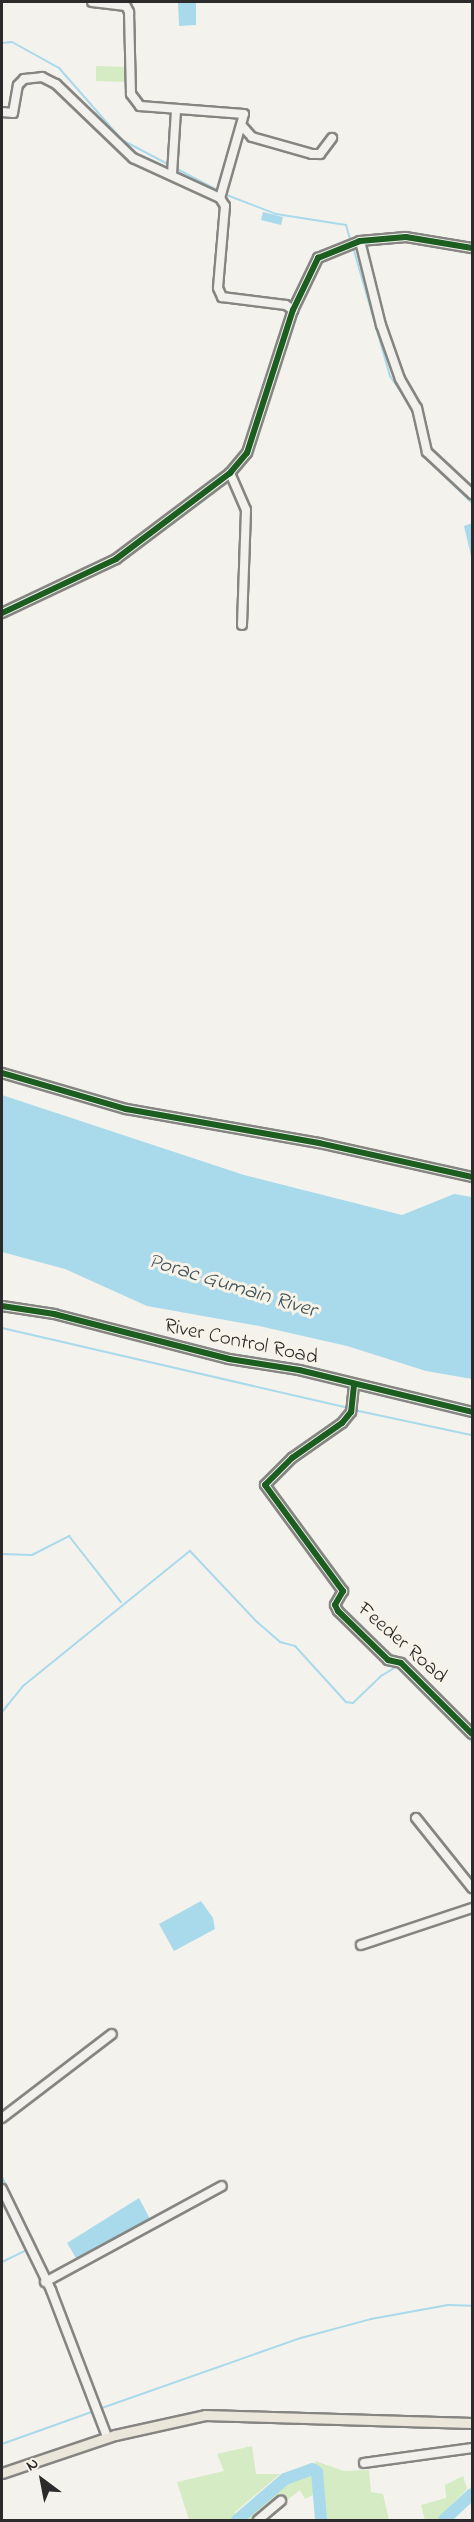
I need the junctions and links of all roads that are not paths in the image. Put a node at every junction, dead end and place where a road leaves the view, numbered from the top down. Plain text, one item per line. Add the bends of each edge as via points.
1 (92, 2) edge
2 (176, 111) junction
3 (2, 112) edge
4 (243, 127) junction
5 (332, 138) dead end
6 (173, 168) junction
7 (220, 198) junction
8 (360, 241) junction
9 (472, 248) edge
10 (293, 310) junction
11 (230, 473) junction
12 (472, 494) edge
13 (2, 613) edge
14 (242, 625) dead end
15 (2, 1073) edge
16 (472, 1178) edge
17 (2, 1306) edge
18 (354, 1385) junction
19 (472, 1412) edge
20 (472, 1734) edge
21 (416, 1818) dead end
22 (472, 1888) edge
23 (472, 1908) edge
24 (361, 1946) dead end
25 (112, 2034) dead end
26 (2, 2118) edge
27 (222, 2186) dead end
28 (2, 2189) edge
29 (46, 2282) junction
30 (472, 2423) edge
31 (107, 2437) junction
32 (472, 2448) edge
33 (364, 2463) dead end
34 (2, 2473) edge
35 (281, 2501) dead end
36 (258, 2520) edge

1 - 2 street via 126,6 129,12 134,101
2 - 4 street via 242,112 246,117
2 - 6 street
3 - 6 street via 13,113 21,81 42,77 67,92 133,158
4 - 5 street via 252,137 312,154 320,154
4 - 7 street
6 - 7 street
7 - 10 street via 225,206 218,288 222,297 286,305
8 - 9 street via 406,237
8 - 10 street via 318,258
8 - 12 street via 381,325 400,379 417,408 427,452
10 - 11 street via 247,453
11 - 13 street via 116,559
11 - 14 street via 246,510
15 - 16 street via 126,1109 319,1143
17 - 18 street, River Control Road via 54,1314
18 - 19 street, River Control Road
18 - 20 street, Feeder Road via 351,1412 342,1423 292,1458 265,1485 343,1591 335,1605 338,1611 388,1660 401,1663
21 - 22 street
23 - 24 street
25 - 26 street
27 - 29 street
28 - 29 street
29 - 31 street
30 - 31 main road via 205,2415
31 - 34 main road
32 - 33 street
35 - 36 street

